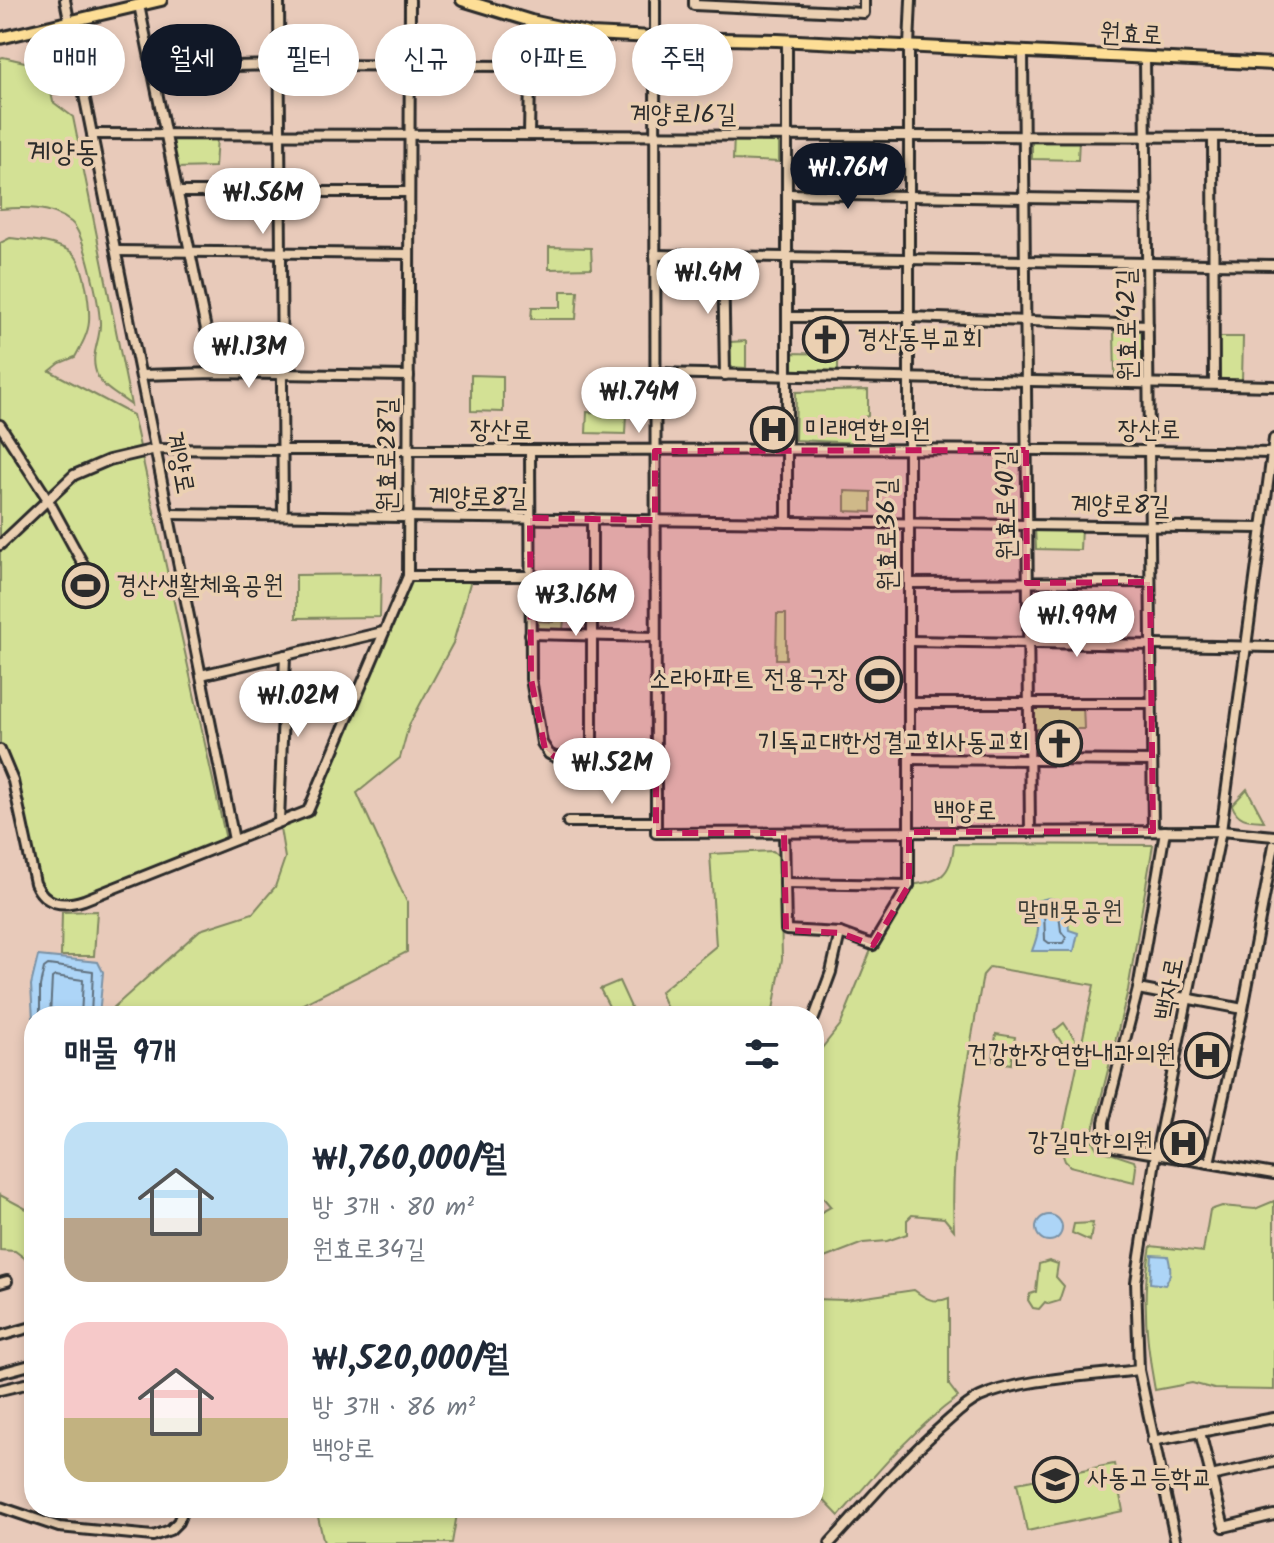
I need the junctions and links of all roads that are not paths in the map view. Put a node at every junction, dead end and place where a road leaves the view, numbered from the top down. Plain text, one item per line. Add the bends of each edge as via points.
1 (65, 0) edge
2 (161, 0) edge
3 (279, 0) edge
4 (410, 0) edge
5 (462, 0) edge
6 (655, 0) edge
7 (694, 0) edge
8 (864, 0) edge
9 (911, 0) edge
10 (139, 5) junction
11 (70, 21) junction
12 (531, 21) junction
13 (143, 24) edge
14 (279, 24) edge
15 (410, 24) edge
16 (531, 24) edge
17 (654, 24) edge
18 (632, 35) edge
19 (0, 38) edge
20 (733, 38) edge
21 (787, 40) junction
22 (909, 46) junction
23 (1023, 52) junction
24 (1145, 58) junction
25 (1274, 64) edge
26 (158, 96) edge
27 (279, 96) edge
28 (410, 96) edge
29 (530, 96) edge
30 (655, 96) edge
31 (92, 134) junction
32 (166, 134) junction
33 (280, 134) junction
34 (410, 135) junction
35 (529, 135) junction
36 (655, 135) junction
37 (788, 136) junction
38 (909, 136) junction
39 (1023, 136) junction
40 (1146, 137) junction
41 (1213, 137) junction
42 (1274, 137) edge
43 (281, 191) junction
44 (178, 192) junction
45 (409, 192) junction
46 (788, 194) junction
47 (909, 196) junction
48 (1024, 198) junction
49 (1147, 200) junction
50 (116, 251) junction
51 (190, 252) junction
52 (282, 252) junction
53 (409, 254) junction
54 (655, 255) junction
55 (723, 256) junction
56 (788, 257) junction
57 (909, 259) junction
58 (1025, 261) junction
59 (1147, 263) junction
60 (1214, 264) junction
61 (1274, 265) edge
62 (788, 317) junction
63 (909, 317) junction
64 (1025, 322) junction
65 (1148, 325) junction
66 (215, 373) junction
67 (655, 373) junction
68 (141, 375) junction
69 (283, 375) junction
70 (725, 375) junction
71 (409, 376) junction
72 (788, 376) junction
73 (909, 379) junction
74 (1026, 381) junction
75 (1149, 383) junction
76 (1214, 384) junction
77 (1274, 386) edge
78 (0, 425) edge
79 (1274, 439) edge
80 (788, 448) junction
81 (156, 449) junction
82 (907, 449) junction
83 (283, 450) junction
84 (407, 450) junction
85 (1026, 450) junction
86 (655, 451) junction
87 (1149, 451) junction
88 (530, 452) junction
89 (1273, 452) edge
90 (47, 498) junction
91 (169, 514) junction
92 (283, 515) junction
93 (408, 517) junction
94 (530, 518) junction
95 (592, 519) junction
96 (655, 520) junction
97 (787, 522) junction
98 (909, 523) junction
99 (1027, 525) junction
100 (1150, 526) junction
101 (1261, 528) junction
102 (0, 545) edge
103 (408, 576) junction
104 (530, 576) junction
105 (1150, 582) junction
106 (909, 583) junction
107 (1027, 583) junction
108 (94, 584) dead end
109 (383, 632) junction
110 (530, 634) junction
111 (592, 636) junction
112 (655, 637) junction
113 (909, 641) junction
114 (1028, 643) junction
115 (1151, 645) junction
116 (1245, 646) junction
117 (1274, 647) edge
118 (285, 655) junction
119 (201, 675) junction
120 (909, 703) junction
121 (1029, 703) junction
122 (1151, 703) junction
123 (0, 750) edge
124 (656, 756) junction
125 (592, 757) junction
126 (909, 759) junction
127 (1029, 759) junction
128 (1152, 761) junction
129 (279, 822) junction
130 (568, 822) dead end
131 (656, 822) junction
132 (1153, 831) junction
133 (1165, 831) junction
134 (1221, 831) junction
135 (909, 832) junction
136 (1030, 832) junction
137 (784, 833) junction
138 (1274, 836) edge
139 (234, 840) junction
140 (1274, 845) edge
141 (785, 883) junction
142 (909, 885) junction
143 (840, 933) junction
144 (1138, 989) junction
145 (1189, 999) junction
146 (818, 1006) edge
147 (1243, 1009) junction
148 (1156, 1154) junction
149 (1209, 1163) junction
150 (1274, 1174) edge
151 (24, 1329) edge
152 (0, 1336) edge
153 (24, 1367) edge
154 (1139, 1370) junction
155 (0, 1373) edge
156 (24, 1384) edge
157 (0, 1390) edge
158 (1274, 1418) edge
159 (1200, 1432) junction
160 (1152, 1441) junction
161 (1274, 1462) edge
162 (1211, 1476) junction
163 (0, 1507) edge
164 (24, 1515) edge
165 (1274, 1515) edge
166 (32, 1518) edge
167 (180, 1518) edge
168 (1224, 1527) junction
169 (1214, 1530) dead end
170 (153, 1536) junction
171 (161, 1543) edge
172 (830, 1543) edge
173 (1176, 1543) edge

1 - 11 street, 계양로
2 - 10 main road
3 - 14 street
4 - 15 street, 원효로28길
5 - 12 main road, 원효로
6 - 17 street
7 - 8 street via 694,5 864,13
9 - 22 street, 원효로36길
10 - 11 main road
10 - 13 street
11 - 19 main road
11 - 31 street, 계양로
12 - 16 street
12 - 18 main road, 원효로 via 591,34
20 - 21 main road, 원효로
21 - 22 main road, 원효로
21 - 37 street
22 - 23 main road, 원효로
22 - 38 street, 원효로36길
23 - 24 main road, 원효로
23 - 39 street, 원효로40길
24 - 25 main road, 원효로
24 - 40 street, 원효로42길
26 - 32 street
27 - 33 street
28 - 34 street, 원효로28길
29 - 35 street
30 - 36 street
31 - 32 street, 계양로16길
31 - 50 street, 계양로
32 - 33 street, 계양로16길
32 - 44 street
33 - 34 street, 계양로16길
33 - 43 street
34 - 35 street, 계양로16길
34 - 45 street, 원효로28길
35 - 36 street, 계양로16길
36 - 37 street, 계양로16길
36 - 54 street
37 - 38 street, 계양로16길
37 - 46 street
38 - 39 street, 계양로16길
38 - 47 street, 원효로36길
39 - 40 street, 계양로16길
39 - 48 street, 원효로40길
40 - 41 street, 계양로16길
40 - 49 street, 원효로42길
41 - 42 street, 계양로16길
41 - 60 street
43 - 44 street
43 - 45 street
43 - 52 street
44 - 51 street
45 - 53 street, 원효로28길
46 - 47 street
46 - 56 street
47 - 48 street
47 - 57 street, 원효로36길
48 - 49 street
48 - 58 street, 원효로40길
49 - 59 street, 원효로42길
50 - 51 street
50 - 68 street, 계양로
51 - 52 street
51 - 66 street
52 - 53 street
52 - 69 street
53 - 71 street, 원효로28길
54 - 55 street
54 - 67 street
55 - 56 street
55 - 70 street
56 - 57 street
56 - 62 street
57 - 58 street
57 - 63 street, 원효로36길
58 - 59 street
58 - 64 street, 원효로40길
59 - 60 street
59 - 65 street, 원효로42길
60 - 61 street
60 - 76 street
62 - 63 street
62 - 72 street
63 - 64 street
63 - 73 street, 원효로36길
64 - 65 street
64 - 74 street, 원효로40길
65 - 75 street, 원효로42길
66 - 68 street
66 - 69 street
67 - 70 street
67 - 86 street
68 - 81 street, 계양로
69 - 71 street
69 - 83 street
70 - 72 street
71 - 84 street, 원효로28길
72 - 73 street
72 - 80 street
73 - 74 street
73 - 82 street, 원효로36길
74 - 75 street
74 - 85 street, 원효로40길
75 - 76 street
75 - 87 street, 원효로42길
76 - 77 street
78 - 90 street
79 - 89 street, 백자로
80 - 82 street, 장산로
80 - 86 street, 장산로
80 - 97 street
81 - 83 street, 장산로
81 - 90 street, 장산로 via 82,470
81 - 91 street, 계양로
82 - 85 street, 장산로
82 - 98 street, 원효로36길
83 - 84 street, 장산로
83 - 92 street
84 - 88 street, 장산로
84 - 93 street, 원효로28길
85 - 87 street, 장산로
85 - 99 street, 원효로40길
86 - 88 street, 장산로
86 - 96 street
87 - 89 street, 장산로
87 - 100 street, 원효로42길
88 - 94 street
89 - 101 street, 백자로
90 - 102 street, 장산로
90 - 108 street
91 - 92 street, 계양로8길
91 - 119 street, 계양로
92 - 93 street, 계양로8길
93 - 94 street, 계양로8길
93 - 103 street, 원효로28길
94 - 95 street, 계양로8길
94 - 104 street
95 - 96 street, 계양로8길
95 - 111 street
96 - 97 street, 계양로8길
96 - 112 street
97 - 98 street, 계양로8길
98 - 99 street, 계양로8길
98 - 106 street, 원효로36길
99 - 100 street, 계양로8길
99 - 107 street, 원효로40길
100 - 101 street, 계양로8길
100 - 105 street, 원효로42길
101 - 116 street, 백자로
103 - 104 street
103 - 109 street, 원효로28길
104 - 110 street
105 - 107 street
105 - 115 street, 원효로42길
106 - 107 street
106 - 113 street, 원효로36길
107 - 114 street, 원효로40길
109 - 118 street
109 - 129 street, 원효로28길 via 308,811
110 - 111 street
110 - 125 street via 531,679 545,749 555,757
111 - 112 street
111 - 125 street
112 - 124 street
113 - 114 street
113 - 120 street, 원효로36길
114 - 115 street
114 - 121 street, 원효로40길
115 - 116 street
115 - 122 street, 원효로42길
116 - 117 street
116 - 134 street, 백자로
118 - 119 street
118 - 129 street
119 - 139 street, 계양로
120 - 121 street
120 - 126 street, 원효로36길
121 - 122 street
121 - 127 street, 원효로40길
122 - 128 street, 원효로42길
123 - 139 street, 원효로28길 via 13,781 35,883 54,903 84,900
124 - 125 street
124 - 131 street
126 - 127 street
126 - 135 street, 원효로36길
127 - 128 street
127 - 136 street, 원효로40길
128 - 132 street, 원효로42길
129 - 139 street, 원효로28길
130 - 131 street
131 - 137 street, 백양로 via 656,833
132 - 133 street, 백양로
132 - 136 street, 백양로
133 - 134 street, 백양로
133 - 144 street
134 - 138 street, 백양로
134 - 145 street, 백자로
135 - 136 street, 백양로
135 - 137 street, 백양로
135 - 142 street, 원효로36길
137 - 141 street
140 - 147 street
141 - 142 street
141 - 143 street via 786,930
142 - 143 street via 873,945
143 - 146 street
144 - 145 street
144 - 148 street via 1102,1132 1115,1147
145 - 147 street
145 - 148 street, 백자로
147 - 149 street
148 - 149 street
148 - 154 street, 백자로 via 1136,1282
149 - 150 street
151 - 152 street
153 - 155 street
154 - 160 street, 백자로
154 - 172 street via 1012,1388 979,1398 921,1445
156 - 157 street
158 - 159 street
159 - 160 street
159 - 162 street
160 - 173 street, 백자로
161 - 162 street
162 - 168 street
163 - 164 street
165 - 168 street
166 - 170 street via 59,1527
167 - 170 street via 170,1530
168 - 169 street
170 - 171 street

